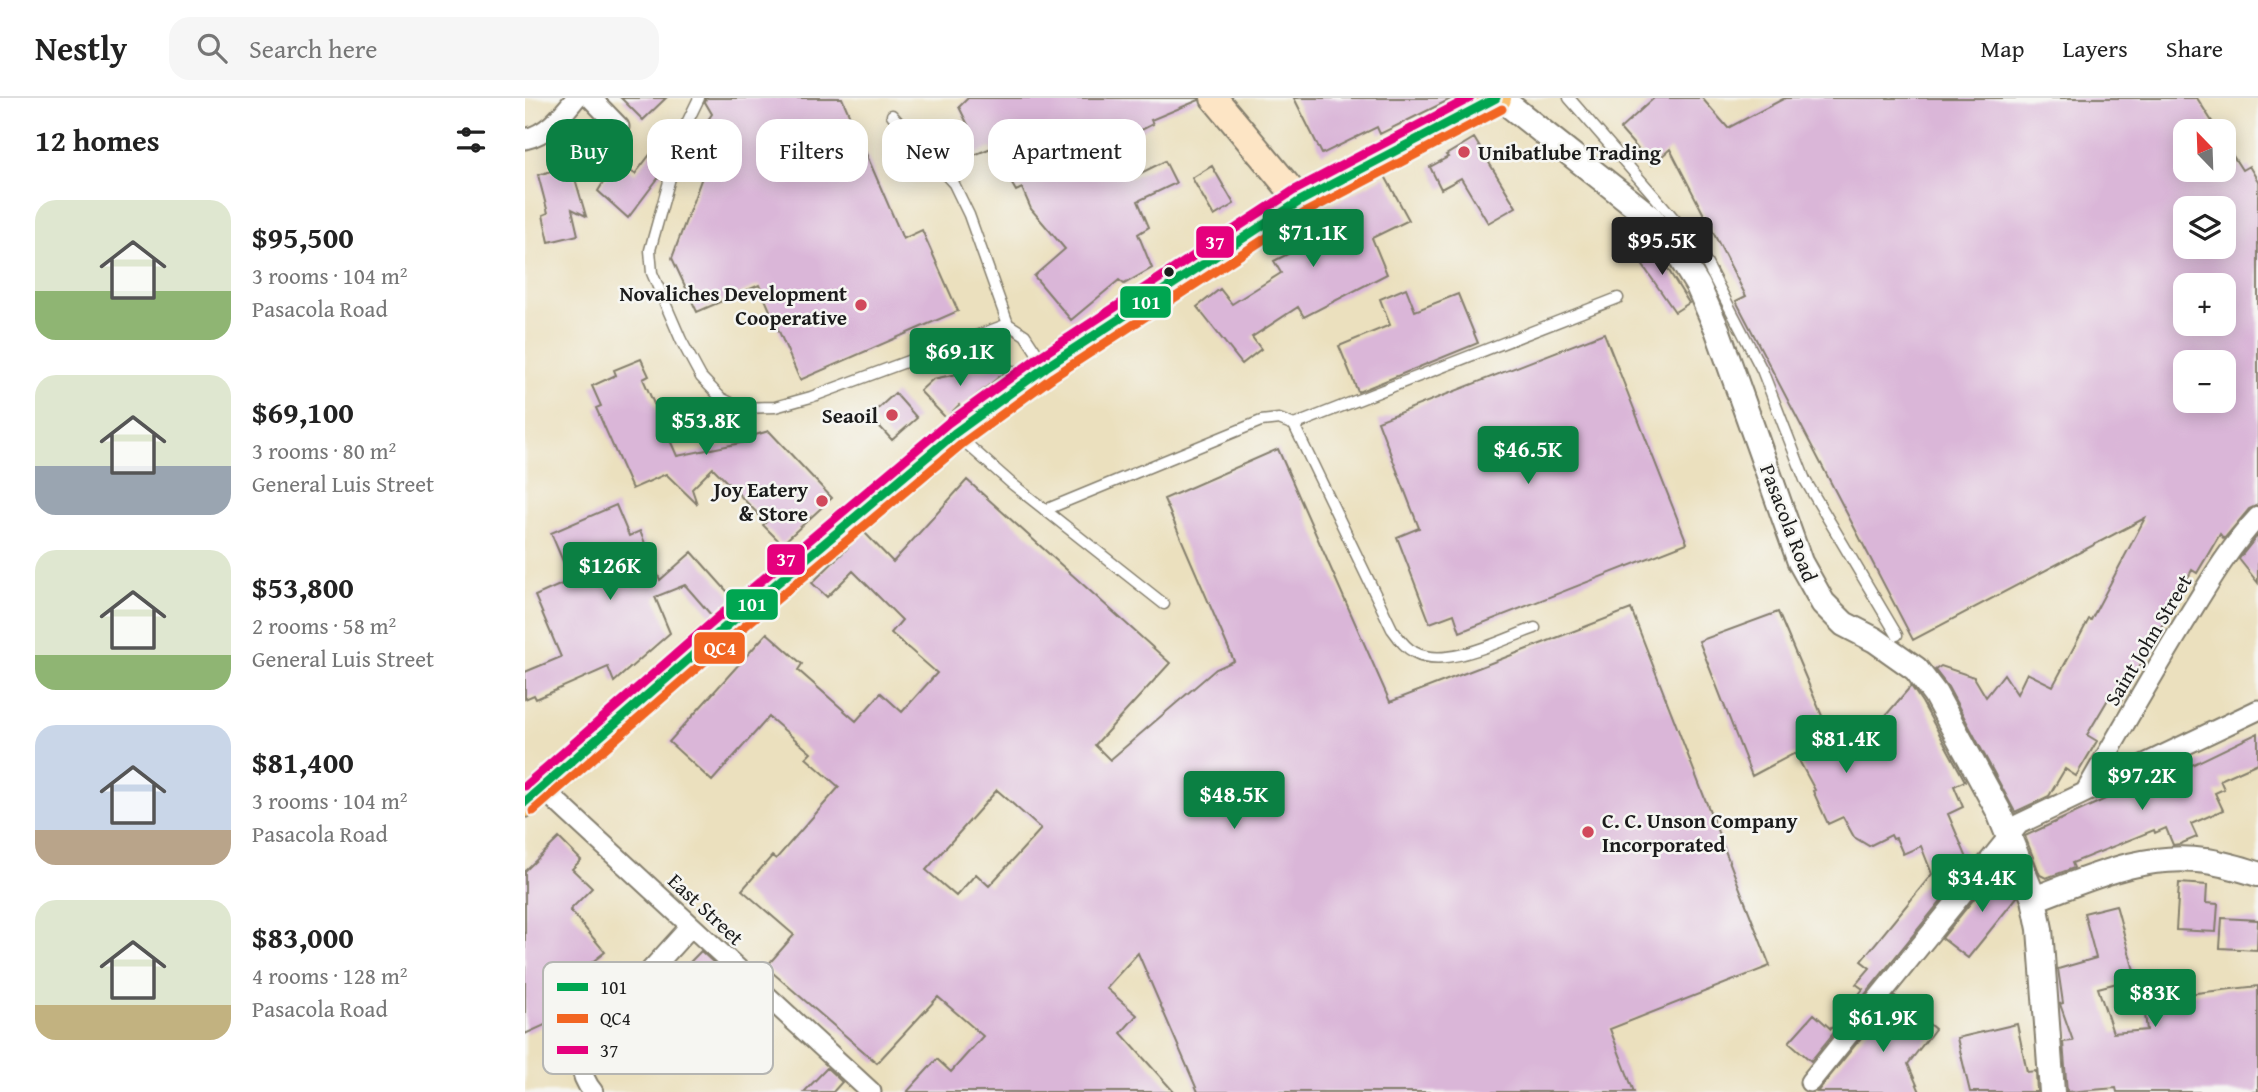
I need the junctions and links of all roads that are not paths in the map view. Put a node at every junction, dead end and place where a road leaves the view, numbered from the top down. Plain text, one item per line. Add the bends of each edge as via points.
1 (576, 98) edge
2 (591, 98) edge
3 (699, 98) edge
4 (1214, 98) edge
5 (1498, 98) edge
6 (1569, 98) edge
7 (892, 115) dead end
8 (611, 119) edge
9 (525, 139) edge
10 (1300, 201) junction
11 (1618, 298) dead end
12 (1007, 324) junction
13 (1046, 368) junction
14 (1294, 425) junction
15 (955, 433) junction
16 (1045, 510) junction
17 (2258, 517) edge
18 (1164, 604) dead end
19 (1535, 628) dead end
20 (1897, 635) dead end
21 (2258, 710) edge
22 (2086, 792) junction
23 (533, 795) edge
24 (2009, 835) junction
25 (2258, 874) edge
26 (2034, 899) junction
27 (691, 926) junction
28 (658, 962) edge
29 (730, 962) edge
30 (773, 1002) edge
31 (583, 1074) edge
32 (1809, 1082) dead end
33 (593, 1092) edge
34 (871, 1092) edge
35 (2052, 1092) edge

1 - 9 street via 554,124
2 - 8 street
3 - 12 lane via 683,131 649,250 652,273 681,340 701,377 721,398 741,408 775,407
4 - 10 main road
5 - 10 main road
5 - 24 street, Pasacola Road via 1650,217 1672,244 1717,329 1800,562 1823,603 1844,624 1916,669 1941,705
6 - 20 lane via 1697,245 1762,370 1805,480
7 - 12 lane via 954,184
10 - 13 main road
11 - 14 lane
12 - 13 lane via 1024,335
13 - 15 main road
14 - 16 lane via 1279,419 1261,421
14 - 19 lane via 1402,644 1416,654 1454,657
15 - 16 lane
15 - 23 main road
16 - 18 lane
17 - 22 street, Saint John Street via 2235,542 2203,592
21 - 22 street
22 - 24 street via 2019,824
23 - 27 street, East Street
24 - 26 street, Pasacola Road
24 - 32 street
25 - 26 street via 2207,861 2146,862 2110,870
26 - 35 street, Pasacola Road
27 - 28 street
27 - 29 street, East Street
30 - 34 street, East Street
31 - 33 street

